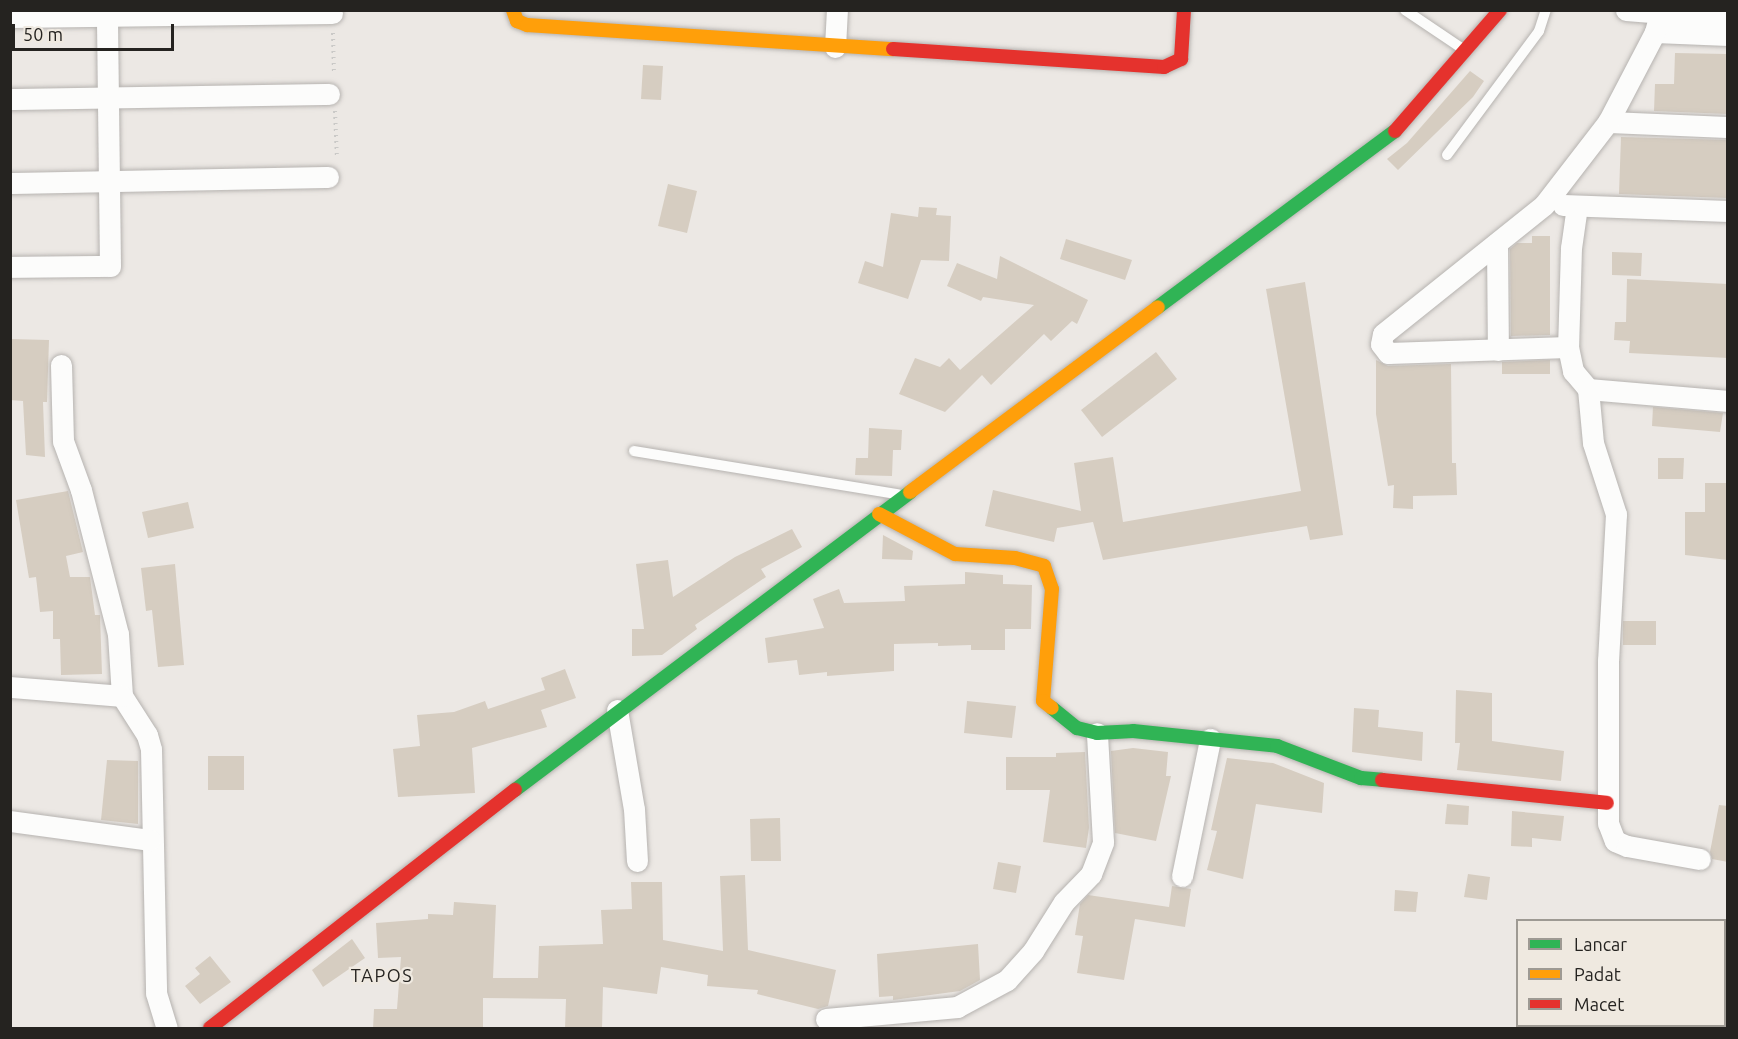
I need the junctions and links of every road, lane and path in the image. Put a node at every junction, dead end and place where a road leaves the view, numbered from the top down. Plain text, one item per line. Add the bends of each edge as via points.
1 (513, 10) edge
2 (837, 10) edge
3 (1184, 10) edge
4 (1405, 10) edge
5 (1546, 10) edge
6 (1626, 10) edge
7 (332, 13) dead end
8 (107, 14) edge
9 (1487, 16) edge
10 (10, 17) edge
11 (1728, 18) edge
12 (1658, 19) edge
13 (1728, 35) edge
14 (835, 46) junction
15 (1466, 51) junction
16 (328, 94) dead end
17 (108, 98) junction
18 (10, 99) edge
19 (1608, 122) junction
20 (1728, 127) edge
21 (1447, 155) dead end
22 (328, 177) dead end
23 (109, 182) junction
24 (10, 183) edge
25 (1544, 205) junction
26 (1577, 206) junction
27 (1728, 211) edge
28 (1497, 243) junction
29 (10, 267) edge
30 (1568, 346) junction
31 (1498, 350) junction
32 (61, 364) dead end
33 (1588, 389) junction
34 (1728, 401) edge
35 (634, 451) dead end
36 (904, 495) junction
37 (879, 514) junction
38 (10, 687) edge
39 (122, 696) junction
40 (617, 710) junction
41 (1097, 733) junction
42 (1210, 739) junction
43 (1607, 803) junction
44 (10, 821) edge
45 (150, 840) junction
46 (1700, 859) dead end
47 (637, 861) dead end
48 (1182, 876) dead end
49 (826, 1019) dead end
50 (167, 1029) edge
51 (210, 1029) edge

1 - 14 street via 517,21 527,25
2 - 14 street
3 - 14 street via 1181,59 1164,67
4 - 15 lane
5 - 21 lane via 1539,31
6 - 12 street
7 - 8 street
8 - 10 street
8 - 17 street
9 - 15 street
11 - 12 street
12 - 13 street
12 - 19 street
15 - 36 street via 1394,132
16 - 17 street
17 - 18 street
17 - 23 street
19 - 20 street
19 - 25 street
22 - 23 street
23 - 24 street
23 - 29 street via 110,266
25 - 26 street
25 - 28 street
26 - 27 street
26 - 30 street via 1571,248
28 - 31 street
28 - 31 street via 1383,334 1381,344 1388,353
30 - 31 street
30 - 33 street via 1573,371
32 - 39 street via 63,441 81,490 115,622
33 - 34 street
33 - 43 street via 1593,443 1616,514 1608,660
35 - 36 lane
36 - 37 street
37 - 40 street
37 - 41 street via 955,554 1015,558 1044,566 1052,589 1043,701 1077,728
38 - 39 street
39 - 45 street via 147,735 151,749 154,780
40 - 47 street via 634,809
40 - 51 street
41 - 42 street via 1133,731
41 - 49 street via 1103,842 1091,874 1064,902 1033,951 1007,980 957,1007
42 - 43 street via 1277,746 1361,778
42 - 48 street
43 - 46 street via 1608,823 1616,841
44 - 45 street
45 - 50 street via 156,993

